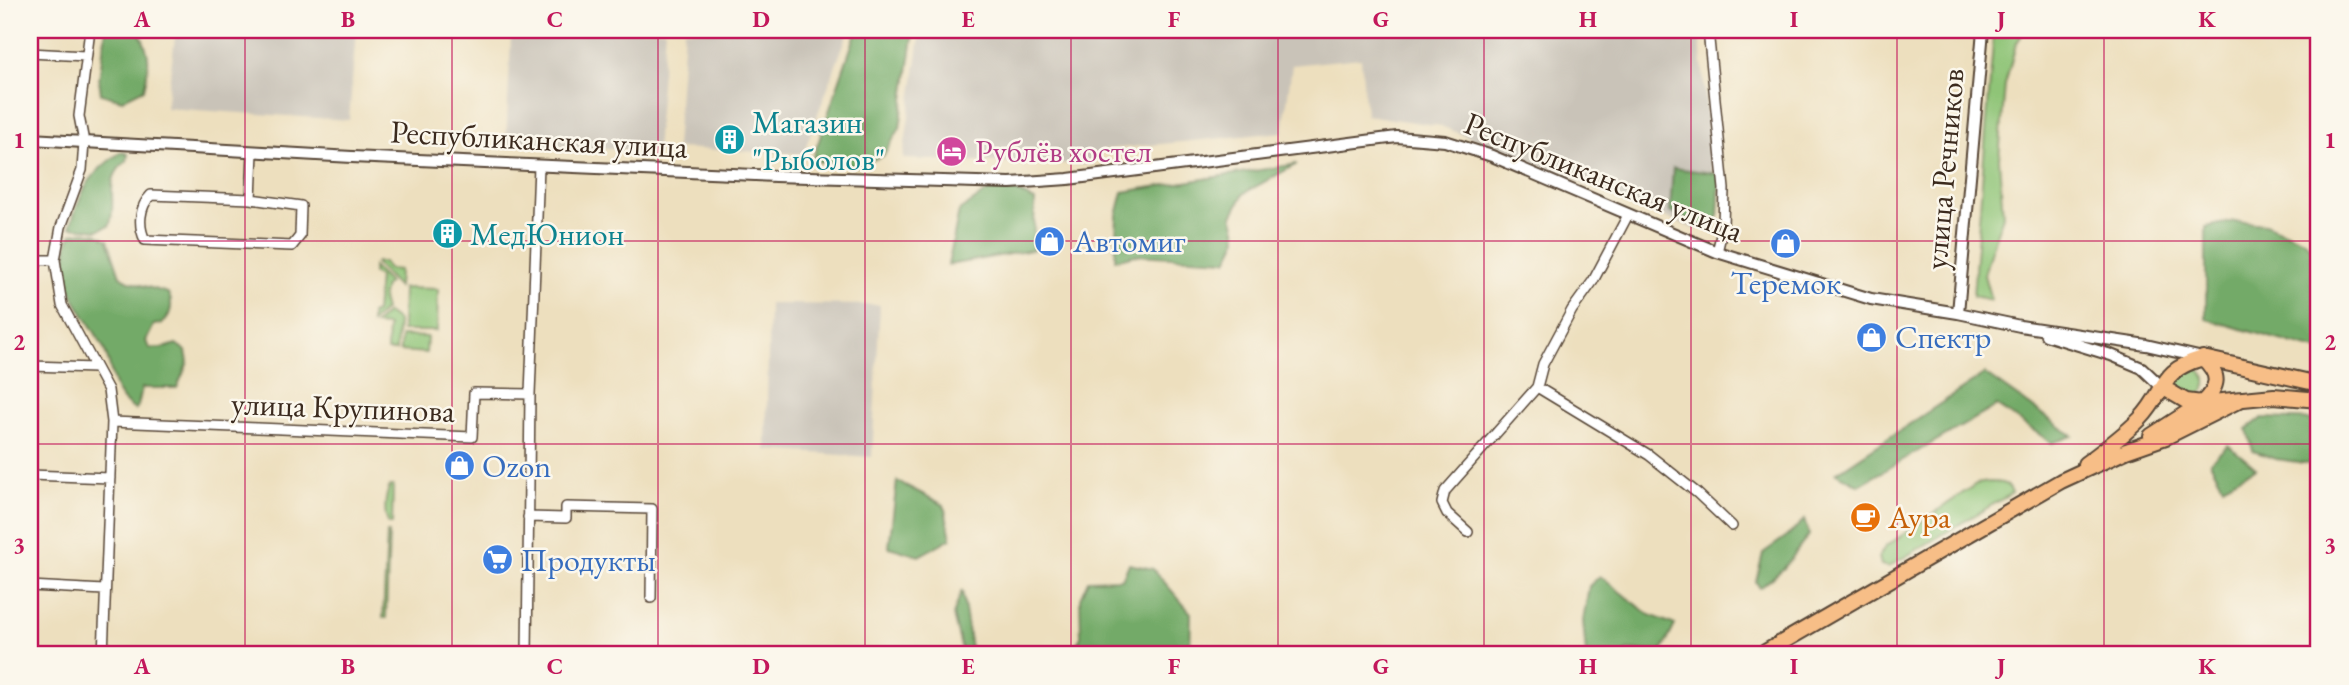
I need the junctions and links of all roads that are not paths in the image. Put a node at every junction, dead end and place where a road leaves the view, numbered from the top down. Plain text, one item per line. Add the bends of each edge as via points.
1 (90, 30) edge
2 (1708, 30) edge
3 (1983, 30) edge
4 (30, 53) edge
5 (85, 55) junction
6 (30, 139) edge
7 (84, 142) junction
8 (253, 152) junction
9 (539, 166) junction
10 (251, 199) junction
11 (1628, 215) junction
12 (1717, 252) junction
13 (30, 260) edge
14 (55, 260) junction
15 (1958, 313) junction
16 (2020, 326) junction
17 (2203, 358) junction
18 (30, 366) edge
19 (96, 368) junction
20 (2157, 382) junction
21 (2319, 384) edge
22 (1537, 387) junction
23 (530, 394) junction
24 (2242, 399) junction
25 (2319, 400) edge
26 (2202, 403) junction
27 (112, 422) junction
28 (2126, 451) junction
29 (30, 475) edge
30 (110, 478) junction
31 (2061, 481) junction
32 (528, 517) junction
33 (1732, 526) dead end
34 (1468, 532) dead end
35 (30, 586) edge
36 (104, 590) junction
37 (651, 598) dead end
38 (1777, 650) edge
39 (103, 655) edge
40 (527, 655) edge
41 (1760, 655) edge

1 - 5 street
2 - 12 street via 1724,189
3 - 15 street, улица Речников
4 - 5 street
5 - 7 street via 79,116
6 - 7 street, Республиканская улица
7 - 8 street, Республиканская улица
7 - 14 street via 82,170 61,227
8 - 9 street, Республиканская улица
8 - 10 street
9 - 11 street, Республиканская улица via 1010,183 1398,137 1445,141 1492,156
9 - 23 street
10 - 10 street via 150,195 143,203 140,231 145,240 292,246 300,236 301,206
11 - 12 street, Республиканская улица
11 - 22 street via 1543,364
12 - 15 street, Республиканская улица via 1871,299
13 - 14 street
14 - 19 street via 62,305
15 - 16 street, Республиканская улица
16 - 17 street
16 - 20 street via 2111,355 2142,368
17 - 20 main road via 2177,367
17 - 21 main road
17 - 26 main road via 2214,369 2216,380 2213,392
18 - 19 street
19 - 27 street via 108,390
20 - 26 main road via 2186,401
20 - 31 main road via 2153,403 2124,435
22 - 33 street via 1649,455
22 - 34 street via 1446,491 1442,503 1447,513
23 - 27 street, улица Крупинова via 474,393 472,437
23 - 32 street
24 - 25 main road
24 - 26 main road
24 - 28 main road via 2166,437
26 - 28 main road
27 - 30 street
28 - 31 main road
29 - 30 street
30 - 36 street
31 - 38 main road
32 - 37 street via 566,518 566,507 652,509
32 - 40 street
35 - 36 street
36 - 39 street
38 - 41 main road

